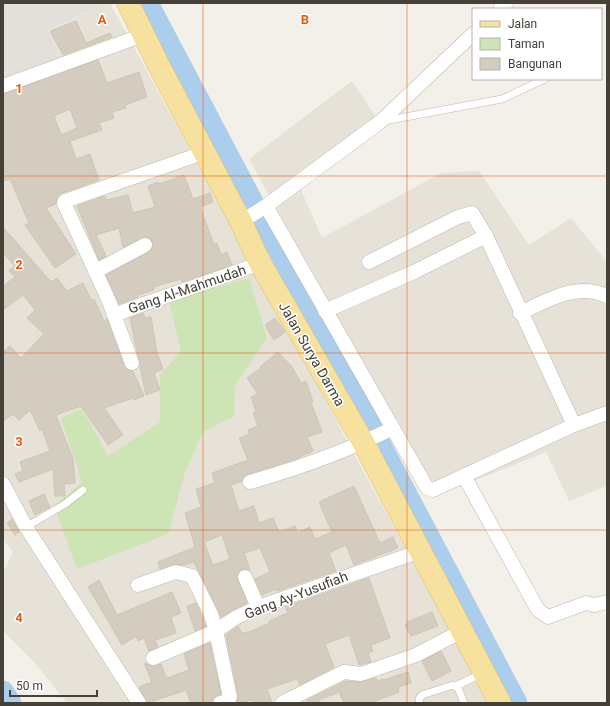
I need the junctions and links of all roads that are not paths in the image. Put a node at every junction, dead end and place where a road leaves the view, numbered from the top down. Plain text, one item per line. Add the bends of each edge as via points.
1 (128, 3) edge
2 (144, 35) junction
3 (472, 35) edge
4 (543, 80) edge
5 (3, 86) edge
6 (380, 122) junction
7 (203, 153) junction
8 (265, 207) junction
9 (244, 221) junction
10 (486, 236) junction
11 (146, 246) dead end
12 (369, 262) dead end
13 (260, 263) junction
14 (96, 271) junction
15 (607, 296) edge
16 (325, 311) junction
17 (520, 313) junction
18 (114, 314) junction
19 (132, 363) dead end
20 (607, 413) edge
21 (574, 425) junction
22 (389, 430) junction
23 (366, 441) junction
24 (464, 476) junction
25 (250, 482) dead end
26 (3, 484) edge
27 (83, 490) dead end
28 (26, 527) junction
29 (421, 551) junction
30 (245, 577) dead end
31 (138, 585) dead end
32 (607, 602) edge
33 (258, 607) junction
34 (462, 631) junction
35 (216, 632) junction
36 (153, 658) dead end
37 (484, 673) junction
38 (456, 686) junction
39 (139, 703) edge
40 (220, 703) edge
41 (282, 703) edge
42 (420, 703) edge
43 (464, 703) edge
44 (500, 703) edge

1 - 2 main road, Jalan Surya Darma
2 - 5 street
2 - 7 main road, Jalan Surya Darma
3 - 6 street
4 - 6 lane via 502,99
6 - 8 street
7 - 9 main road, Jalan Surya Darma
7 - 14 street via 65,201
8 - 9 street
8 - 16 street
9 - 13 main road, Jalan Surya Darma
10 - 12 street via 472,213 464,214
10 - 16 street via 414,272
10 - 17 street
11 - 14 street
13 - 18 street, Gang Al-Mahmudah via 192,289
13 - 23 main road, Jalan Surya Darma
14 - 18 street
15 - 17 street via 581,290 565,293
16 - 22 street
17 - 21 street
18 - 19 street
20 - 21 street
21 - 24 street
22 - 23 street
22 - 24 street via 427,488 432,490
23 - 25 street via 294,469
23 - 29 main road, Jalan Surya Darma
24 - 32 street via 538,610 548,617 586,603 595,605
26 - 28 street
27 - 28 lane
28 - 39 street
29 - 33 street, Gang Ay-Yusufiah
29 - 34 main road, Jalan Surya Darma
30 - 33 street
31 - 35 street via 176,572 192,576 211,614
33 - 35 street, Gang Ay-Yusufiah via 235,618
34 - 37 main road, Jalan Surya Darma
34 - 41 street via 416,655 361,674 344,672
35 - 36 street, Gang Ay-Yusufiah
35 - 40 street via 230,697 228,701
37 - 38 lane
37 - 44 main road, Jalan Surya Darma
38 - 42 lane via 453,684 422,695
38 - 43 lane

